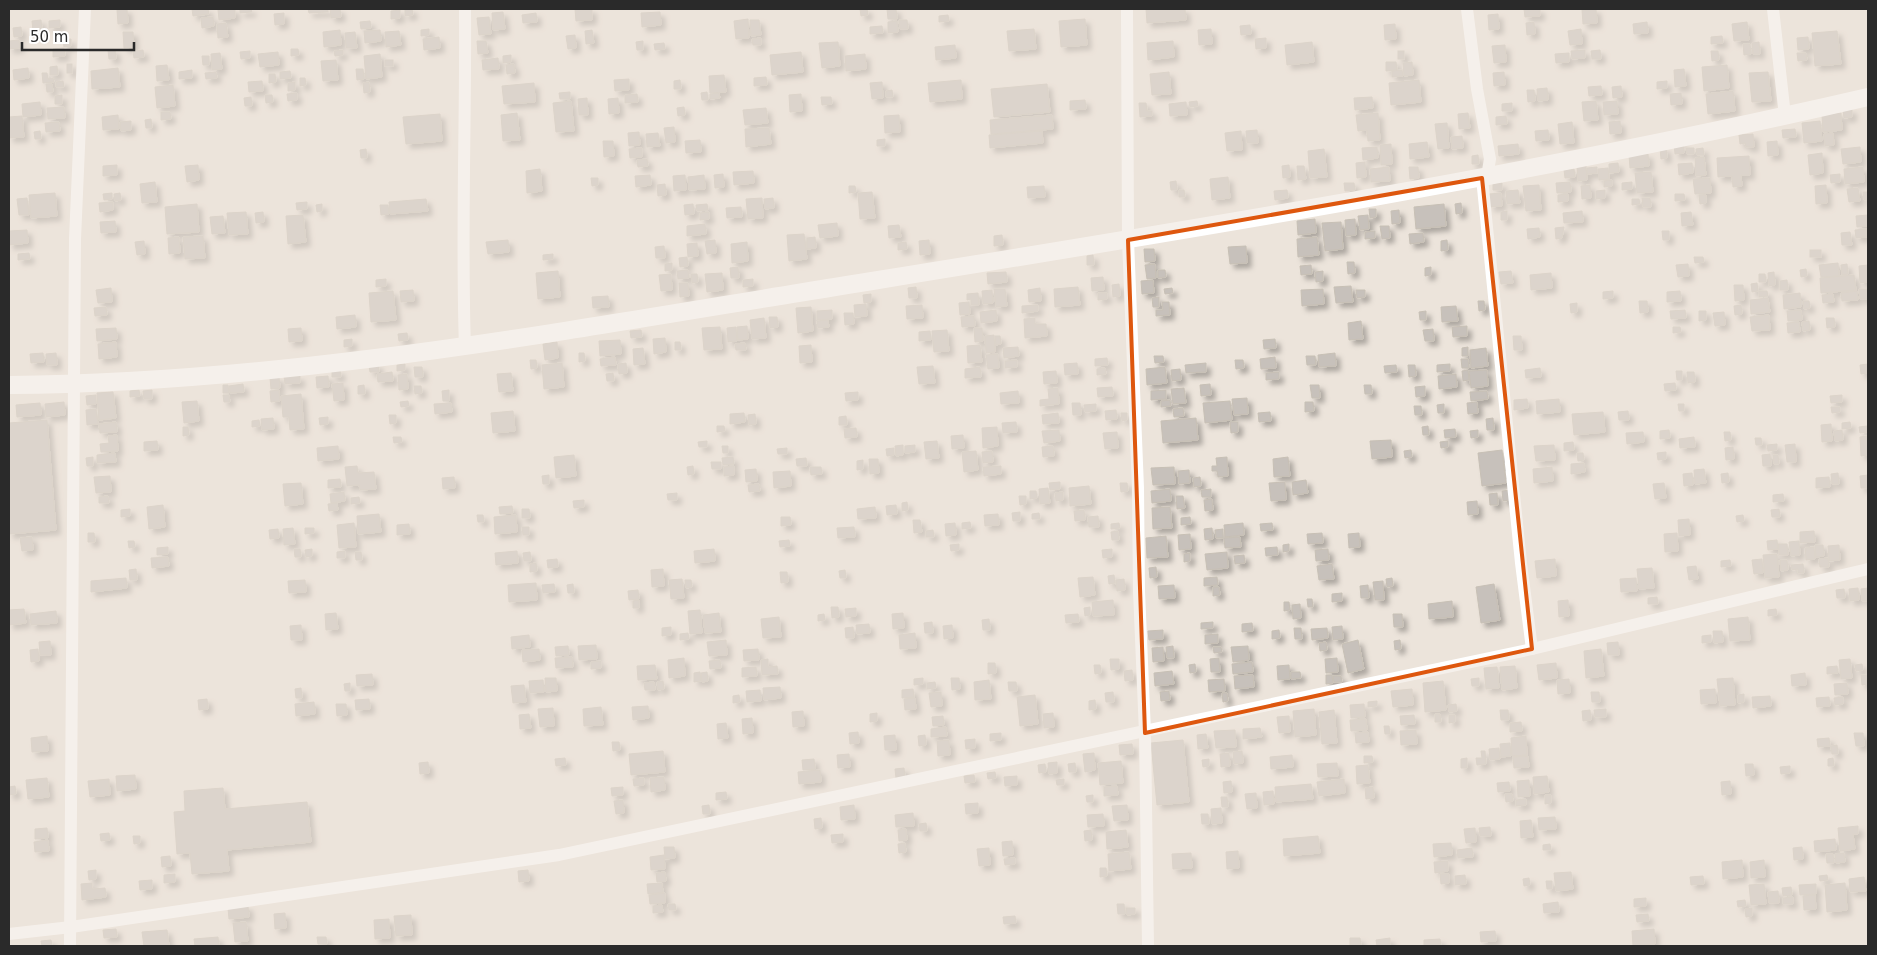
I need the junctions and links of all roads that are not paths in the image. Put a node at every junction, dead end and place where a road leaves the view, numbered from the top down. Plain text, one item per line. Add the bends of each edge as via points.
1 (85, 9) edge
2 (465, 9) edge
3 (1128, 9) edge
4 (1467, 9) edge
5 (1773, 9) edge
6 (1868, 97) edge
7 (1785, 116) junction
8 (1482, 178) junction
9 (1128, 240) junction
10 (464, 347) junction
11 (9, 385) edge
12 (75, 385) junction
13 (1868, 569) edge
14 (1532, 649) junction
15 (1145, 733) junction
16 (71, 927) junction
17 (9, 934) edge
18 (70, 946) edge
19 (1148, 946) edge

1 - 12 street via 75,229
2 - 10 street via 461,253
3 - 9 street
4 - 8 street via 1490,159 1488,171
5 - 7 street
6 - 7 street
7 - 8 street
8 - 9 street
8 - 14 street
9 - 10 street
9 - 15 street
10 - 12 street via 269,370
11 - 12 street
12 - 16 street
13 - 14 street
14 - 15 street
15 - 16 street via 1071,745 559,855
15 - 19 street
16 - 17 street
16 - 18 street

